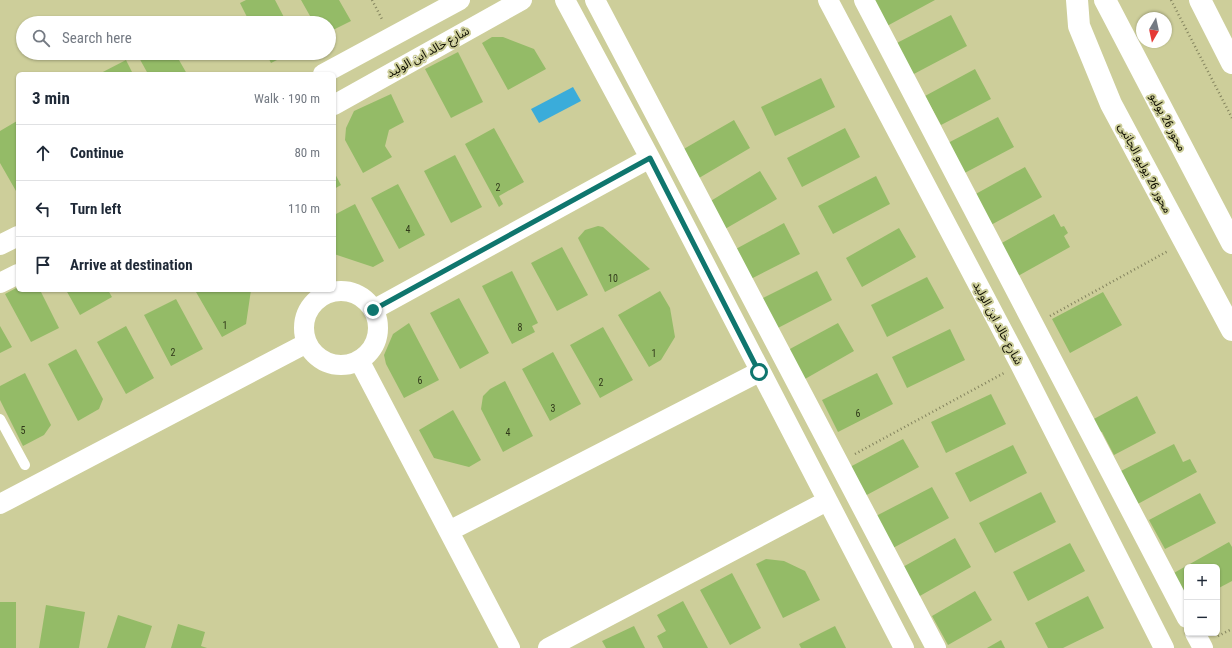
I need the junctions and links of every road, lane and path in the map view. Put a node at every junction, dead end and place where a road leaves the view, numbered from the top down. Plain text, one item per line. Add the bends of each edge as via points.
1 (460, 0) edge
2 (522, 0) edge
3 (565, 0) edge
4 (595, 0) edge
5 (828, 0) edge
6 (864, 0) edge
7 (1077, 0) edge
8 (1105, 0) edge
9 (1170, 0) edge
10 (1200, 0) edge
11 (1232, 63) edge
12 (327, 72) edge
13 (336, 104) edge
14 (1232, 118) edge
15 (650, 158) junction
16 (16, 237) edge
17 (1185, 242) junction
18 (1232, 243) edge
19 (0, 245) edge
20 (16, 275) edge
21 (0, 283) edge
22 (323, 293) edge
23 (373, 310) junction
24 (1035, 328) junction
25 (1232, 330) edge
26 (307, 343) junction
27 (1010, 346) junction
28 (359, 360) junction
29 (1020, 364) junction
30 (759, 372) junction
31 (0, 419) edge
32 (840, 462) junction
33 (25, 465) dead end
34 (827, 501) junction
35 (0, 504) edge
36 (449, 531) junction
37 (1184, 612) edge
38 (510, 648) edge
39 (548, 648) edge
40 (904, 648) edge
41 (936, 648) edge
42 (1164, 648) edge

1 - 12 street
2 - 13 street, شارع خالد ابن الوليد
3 - 15 street
4 - 32 street
5 - 27 street, شارع خالد ابن الوليد
6 - 24 street
7 - 17 main road, محور 26 يوليو الجانبى via 1079,26 1111,104
8 - 18 main road, محور 26 يوليو
9 - 14 path
10 - 11 main road
15 - 23 street
15 - 30 street
16 - 19 street
17 - 24 path
17 - 25 main road, محور 26 يوليو الجانبى
20 - 21 street
22 - 23 street via 346,292 357,295
22 - 26 street via 309,311 305,321
23 - 28 street via 378,321 378,332 372,348
24 - 27 street
24 - 37 street
26 - 28 street via 324,361 348,364
26 - 35 street
27 - 29 street, شارع خالد ابن الوليد
28 - 36 street
29 - 32 path
29 - 42 street, شارع خالد ابن الوليد
30 - 34 street
30 - 36 street
31 - 33 lane
32 - 41 street
34 - 39 street
34 - 40 street
36 - 38 street

